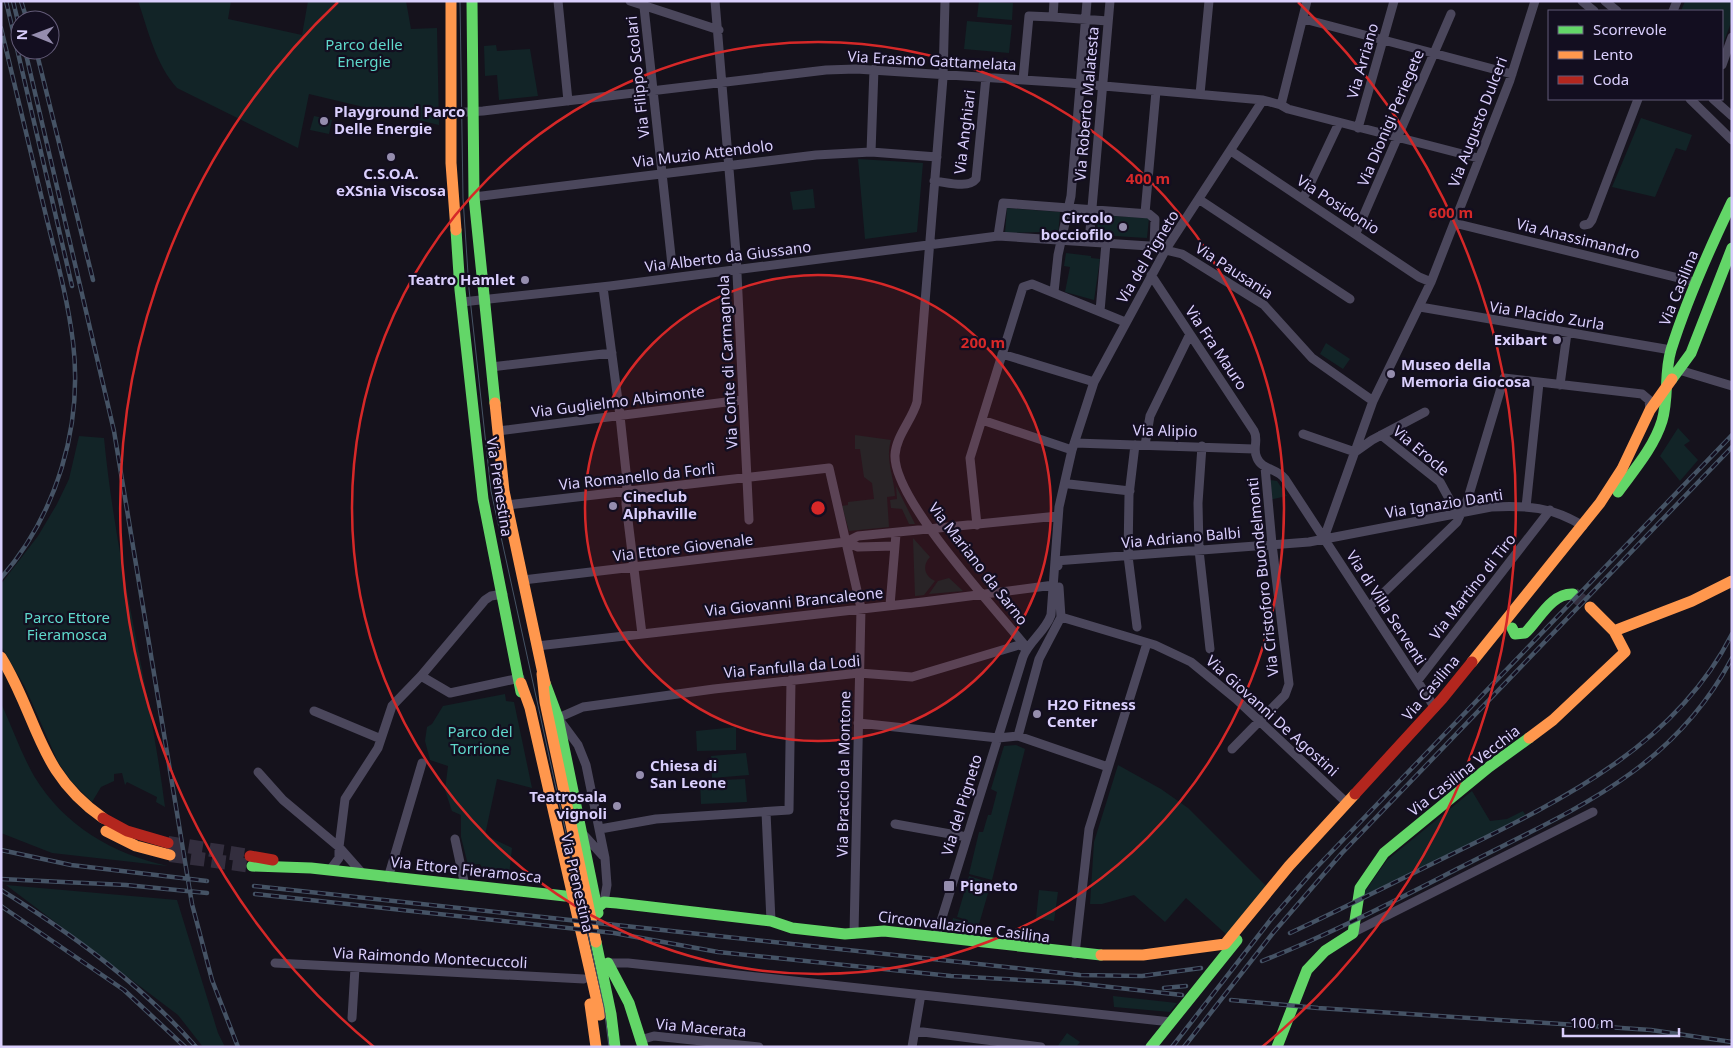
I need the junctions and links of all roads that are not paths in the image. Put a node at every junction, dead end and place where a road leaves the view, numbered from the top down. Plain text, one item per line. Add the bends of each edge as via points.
1 (451, 1) edge
2 (472, 1) edge
3 (558, 1) edge
4 (630, 1) edge
5 (715, 1) edge
6 (945, 1) edge
7 (1054, 1) edge
8 (1087, 1) edge
9 (1110, 1) edge
10 (1209, 1) edge
11 (1307, 1) edge
12 (1394, 1) edge
13 (1535, 1) edge
14 (1582, 1) edge
15 (1605, 1) edge
16 (644, 7) junction
17 (1593, 10) edge
18 (1616, 10) edge
19 (1451, 14) dead end
20 (1053, 17) junction
21 (1304, 19) junction
22 (1086, 20) junction
23 (1108, 21) junction
24 (719, 30) junction
25 (1732, 38) edge
26 (1383, 41) junction
27 (1434, 54) junction
28 (1723, 61) edge
29 (874, 69) junction
30 (943, 74) junction
31 (1512, 74) junction
32 (986, 77) junction
33 (1024, 80) junction
34 (723, 83) junction
35 (1080, 84) junction
36 (1102, 87) junction
37 (1156, 91) junction
38 (653, 92) junction
39 (1200, 94) junction
40 (1263, 100) junction
41 (1638, 100) edge
42 (1691, 100) edge
43 (1707, 100) edge
44 (1714, 100) edge
45 (568, 101) junction
46 (1281, 105) junction
47 (1700, 109) junction
48 (472, 112) junction
49 (450, 113) junction
50 (1732, 116) edge
51 (1339, 123) junction
52 (1358, 128) junction
53 (1399, 139) junction
54 (1732, 140) edge
55 (1231, 151) junction
56 (871, 152) junction
57 (937, 157) junction
58 (1478, 158) junction
59 (729, 165) junction
60 (662, 172) junction
61 (934, 181) junction
62 (474, 197) junction
63 (1303, 199) junction
64 (1200, 200) junction
65 (1732, 202) edge
66 (1068, 208) junction
67 (1091, 210) junction
68 (1145, 213) junction
69 (1454, 223) junction
70 (1584, 224) dead end
71 (1356, 233) junction
72 (998, 236) junction
73 (1062, 240) junction
74 (1089, 242) junction
75 (1106, 243) junction
76 (929, 245) junction
77 (1154, 246) junction
78 (1732, 248) edge
79 (1166, 249) junction
80 (672, 265) dead end
81 (737, 269) junction
82 (1151, 276) junction
83 (1431, 282) junction
84 (1695, 282) junction
85 (604, 287) junction
86 (1054, 292) junction
87 (1350, 298) dead end
88 (484, 300) junction
89 (462, 302) junction
90 (1420, 307) junction
91 (1100, 311) junction
92 (1125, 322) junction
93 (1567, 333) junction
94 (1190, 334) junction
95 (1671, 350) junction
96 (612, 353) junction
97 (1002, 354) junction
98 (491, 367) junction
99 (1679, 370) junction
100 (1094, 382) junction
101 (1539, 383) junction
102 (1560, 385) junction
103 (1731, 386) edge
104 (1665, 387) junction
105 (742, 400) junction
106 (1372, 401) junction
107 (1650, 410) junction
108 (1426, 412) dead end
109 (620, 416) junction
110 (982, 420) junction
111 (498, 432) junction
112 (1303, 434) dead end
113 (1381, 435) junction
114 (1135, 444) junction
115 (1145, 445) junction
116 (1074, 446) junction
117 (1202, 446) junction
118 (1254, 449) junction
119 (1356, 452) junction
120 (1265, 467) junction
121 (829, 468) joint
122 (748, 478) junction
123 (1069, 484) dead end
124 (625, 491) junction
125 (1130, 491) junction
126 (507, 505) junction
127 (1526, 507) junction
128 (1550, 510) junction
129 (1458, 515) junction
130 (1058, 516) junction
131 (749, 520) dead end
132 (977, 525) junction
133 (1583, 526) junction
134 (931, 530) junction
135 (896, 534) junction
136 (1324, 538) junction
137 (846, 542) junction
138 (1272, 544) junction
139 (895, 546) junction
140 (1199, 550) junction
141 (1128, 556) junction
142 (1055, 561) junction
143 (634, 567) junction
144 (523, 580) junction
145 (1732, 581) edge
146 (1054, 585) junction
147 (503, 594) junction
148 (981, 594) junction
149 (1574, 594) dead end
150 (890, 605) junction
151 (1368, 607) junction
152 (1590, 607) tunnel mouth
153 (861, 608) junction
154 (1061, 618) junction
155 (1137, 627) dead end
156 (1512, 628) junction
157 (1614, 631) junction
158 (642, 634) junction
159 (1148, 643) junction
160 (537, 646) junction
161 (1027, 648) junction
162 (1210, 649) dead end
163 (1, 657) edge
164 (859, 673) junction
165 (1, 674) edge
166 (542, 674) junction
167 (421, 676) junction
168 (521, 680) junction
169 (791, 680) junction
170 (1418, 680) junction
171 (1435, 708) junction
172 (314, 711) dead end
173 (558, 718) junction
174 (1259, 721) junction
175 (858, 723) junction
176 (1018, 736) junction
177 (998, 738) junction
178 (381, 739) junction
179 (1232, 750) dead end
180 (422, 762) dead end
181 (1108, 767) junction
182 (258, 772) dead end
183 (1347, 803) junction
184 (766, 812) junction
185 (1593, 812) dead end
186 (895, 824) dead end
187 (600, 828) junction
188 (584, 834) junction
189 (967, 836) junction
190 (455, 839) dead end
191 (168, 843) tunnel mouth
192 (339, 847) junction
193 (170, 855) tunnel mouth
194 (605, 858) junction
195 (251, 861) tunnel mouth
196 (330, 870) junction
197 (364, 874) junction
198 (388, 878) junction
199 (465, 886) junction
200 (565, 896) junction
201 (622, 903) joint
202 (600, 908) junction
203 (771, 921) junction
204 (1354, 931) junction
205 (854, 934) junction
206 (936, 937) junction
207 (1215, 947) junction
208 (1075, 954) junction
209 (607, 958) junction
210 (275, 963) dead end
211 (355, 968) junction
212 (585, 975) junction
213 (1198, 986) junction
214 (615, 996) junction
215 (920, 1000) dead end
216 (629, 1003) junction
217 (352, 1018) dead end
218 (1171, 1022) junction
219 (915, 1031) junction
220 (642, 1043) edge
221 (596, 1047) edge
222 (603, 1047) edge
223 (615, 1047) edge
224 (621, 1047) edge
225 (759, 1047) edge
226 (912, 1047) edge
227 (1041, 1047) edge
228 (1151, 1047) edge
229 (1277, 1047) edge

1 - 49 main road, Via Prenestina
2 - 48 main road, Via Prenestina
3 - 45 street
4 - 16 street
5 - 24 street, Via Conte di Carmagnola
6 - 30 street
7 - 20 street
8 - 22 street, Via Roberto Malatesta
9 - 23 street, Via Roberto Malatesta
10 - 39 street
11 - 21 street
12 - 26 street, Via Arriano
13 - 31 street, Via Augusto Dulceri
14 - 17 street
15 - 18 street
16 - 24 street
16 - 38 street, Via Filippo Scolari
19 - 27 street, Via Dionigi Periegete
20 - 22 street
20 - 33 street via 1030,16
21 - 26 street
21 - 46 street
22 - 23 street
22 - 35 street, Via Roberto Malatesta
23 - 36 street, Via Roberto Malatesta
24 - 34 street, Via Conte di Carmagnola
25 - 28 street
26 - 27 street
26 - 52 street, Via Arriano
27 - 31 street
27 - 53 street, Via Dionigi Periegete
29 - 30 street, Via Erasmo Gattamelata
29 - 34 street, Via Erasmo Gattamelata via 826,70
29 - 56 street
30 - 32 street, Via Erasmo Gattamelata
30 - 57 street
31 - 58 street, Via Augusto Dulceri
32 - 33 street, Via Erasmo Gattamelata
32 - 61 street, Via Anghiari via 976,179 966,184
33 - 35 street, Via Erasmo Gattamelata
34 - 38 street, Via Erasmo Gattamelata
34 - 59 street, Via Conte di Carmagnola
35 - 36 street, Via Erasmo Gattamelata
35 - 66 street, Via Roberto Malatesta
36 - 37 street, Via Erasmo Gattamelata
36 - 67 street, Via Roberto Malatesta
37 - 39 street, Via Erasmo Gattamelata
37 - 68 street
38 - 45 street, Via Erasmo Gattamelata
38 - 60 street, Via Filippo Scolari
39 - 40 street, Via Erasmo Gattamelata
40 - 46 street
40 - 55 street, Via del Pigneto
41 - 70 street via 1592,220
42 - 47 street
43 - 47 street
44 - 50 street
45 - 48 street, Via Erasmo Gattamelata
46 - 51 street
47 - 54 street
48 - 49 street, Via Erasmo Gattamelata
48 - 62 main road, Via Prenestina
49 - 89 main road, Via Prenestina via 452,200
51 - 52 street
51 - 63 street
52 - 53 street
53 - 58 street
53 - 71 street, Via Dionigi Periegete
55 - 63 street, Via Posidonio
55 - 64 street, Via del Pigneto
56 - 57 street, Via Muzio Attendolo
56 - 59 street, Via Muzio Attendolo
57 - 61 street
58 - 69 street, Via Augusto Dulceri
59 - 60 street, Via Muzio Attendolo
59 - 81 street, Via Conte di Carmagnola
60 - 62 street, Via Muzio Attendolo
60 - 80 street, Via Filippo Scolari
61 - 76 street
62 - 88 main road, Via Prenestina
63 - 71 street, Via Posidonio
64 - 79 street, Via del Pigneto
64 - 87 street
65 - 84 main road, Via Casilina
66 - 67 street
66 - 72 street via 1003,203
66 - 73 street, Via Roberto Malatesta
67 - 68 street
67 - 74 street, Via Roberto Malatesta
68 - 77 street via 1155,219
69 - 83 street, Via Augusto Dulceri
69 - 84 street, Via Anassimandro
71 - 83 street, Via Posidonio
72 - 73 street, Via Alberto da Giussano
72 - 76 street, Via Alberto da Giussano
73 - 74 street, Via Alberto da Giussano
73 - 86 street, Via Roberto Malatesta
74 - 75 street, Via Pausania
75 - 77 street, Via Pausania
75 - 91 street
76 - 81 street, Via Alberto da Giussano
76 - 134 street, Via Mariano da Sarno via 916,405 896,448 897,469
77 - 79 street, Via Pausania
78 - 99 main road, Via Casilina via 1691,353
79 - 82 street, Via del Pigneto
79 - 106 street, Via Pausania via 1192,260 1264,305 1312,358
81 - 85 street, Via Alberto da Giussano
81 - 105 street, Via Conte di Carmagnola
82 - 92 street, Via del Pigneto
82 - 94 street, Via Fra Mauro
83 - 90 street, Via Augusto Dulceri
84 - 95 main road, Via Casilina
85 - 88 street, Via Alberto da Giussano
85 - 96 street
86 - 91 street
86 - 97 street via 1024,285
88 - 89 street, Via Alberto da Giussano
88 - 98 main road, Via Prenestina
89 - 147 main road, Via Prenestina via 480,478
90 - 93 street, Via Placido Zurla
90 - 106 street, Via Augusto Dulceri
91 - 92 street
92 - 100 street, Via del Pigneto
93 - 95 street, Via Placido Zurla
93 - 102 street
94 - 115 street via 1151,414
94 - 118 street, Via Fra Mauro via 1257,436
95 - 104 main road, Via Casilina via 1666,365
96 - 98 street
96 - 109 street
97 - 100 street
97 - 110 street
98 - 111 main road, Via Prenestina
99 - 103 street
99 - 104 main road, Via Casilina
100 - 116 street, Via del Pigneto
101 - 102 street
101 - 127 street
101 - 129 street via 1504,378 1468,498
102 - 107 street via 1643,395 1649,400
104 - 107 main road, Via Casilina
104 - 156 main road, Via Casilina via 1662,421 1654,438 1617,494
105 - 109 street, Via Guglielmo Albimonte
105 - 122 street, Via Conte di Carmagnola
106 - 119 street, Via Augusto Dulceri
107 - 133 main road, Via Casilina via 1618,476
108 - 113 street
109 - 111 street, Via Guglielmo Albimonte
109 - 124 street via 627,481
110 - 116 street, Via Alipio
110 - 132 street via 970,463
111 - 126 main road, Via Prenestina
112 - 119 street
113 - 119 street
113 - 129 street, Via Erocle via 1440,482
114 - 115 street, Via Alipio
114 - 116 street, Via Alipio
114 - 125 street
115 - 117 street, Via Alipio
116 - 130 street, Via del Pigneto
117 - 118 street, Via Alipio
117 - 140 street
118 - 120 street
119 - 136 street, Via Augusto Dulceri
120 - 136 street, Via di Villa Serventi via 1280,472
120 - 138 street, Via Cristoforo Buondelmonti
121 - 122 street, Via Romanello da Forlì
121 - 137 street, Via Braccio da Montone
122 - 124 street, Via Romanello da Forlì
122 - 131 street, Via Conte di Carmagnola
123 - 125 street
124 - 126 street, Via Romanello da Forlì
124 - 143 street
125 - 141 street
126 - 144 main road, Via Prenestina
127 - 128 street, Via Ignazio Danti
127 - 129 street, Via Ignazio Danti via 1491,507
128 - 133 street, Via Ignazio Danti
128 - 170 street, Via Martino di Tiro
129 - 136 street, Via Ignazio Danti
129 - 151 street via 1452,527
130 - 132 street, Via Ettore Giovenale
130 - 142 street, Via del Pigneto
132 - 134 street, Via Ettore Giovenale
133 - 171 main road, Via Casilina
134 - 135 street, Via Ettore Giovenale
134 - 148 street, Via Mariano da Sarno
135 - 137 street, Via Ettore Giovenale via 858,536
135 - 139 street
136 - 138 street, Via Adriano Balbi
136 - 151 street, Via di Villa Serventi
137 - 139 street, Via Ettore Giovenale via 858,547
137 - 143 street, Via Ettore Giovenale
137 - 153 street, Via Braccio da Montone
138 - 140 street, Via Adriano Balbi
138 - 174 street, Via Cristoforo Buondelmonti via 1289,684 1284,695
139 - 150 street
140 - 141 street, Via Adriano Balbi
140 - 162 street
141 - 142 street, Via Adriano Balbi
141 - 155 street
142 - 146 street, Via del Pigneto
142 - 154 street, Via del Pigneto
143 - 144 street, Via Ettore Giovenale
143 - 158 street
144 - 160 main road, Via Prenestina
145 - 157 main road via 1692,601
146 - 148 street, Via Giovanni Brancaleone
146 - 161 street, Via del Pigneto via 1050,618 1044,631
147 - 167 street via 487,598
147 - 168 main road, Via Prenestina
148 - 150 street, Via Giovanni Brancaleone
148 - 161 street, Via Mariano da Sarno
149 - 156 main road via 1565,593 1553,601 1525,633 1515,634
150 - 153 street, Via Giovanni Brancaleone
151 - 170 street, Via di Villa Serventi
152 - 157 main road
153 - 158 street, Via Giovanni Brancaleone
153 - 164 street, Via Braccio da Montone
154 - 159 street, Via Giovanni De Agostini
154 - 176 street via 1040,659
156 - 213 main road, Via Casilina via 1442,713 1288,876
157 - 204 main road, Via Casilina Vecchia via 1624,650 1553,720 1489,767 1384,853 1362,883
158 - 160 street, Via Giovanni Brancaleone
159 - 174 street, Via Giovanni De Agostini via 1191,662
159 - 181 street
160 - 166 main road, Via Prenestina
161 - 164 street, Via Fanfulla da Lodi via 1019,645 912,677
161 - 177 street, Via del Pigneto
163 - 191 main road via 43,750 68,788 85,806 109,823 144,838
164 - 169 street, Via Fanfulla da Lodi
164 - 175 street, Via Braccio da Montone
165 - 193 main road via 35,754 64,797 107,832 136,846
166 - 173 main road, Via Prenestina
166 - 223 main road via 546,706 612,1014
167 - 168 street via 450,693
167 - 178 street via 392,706
168 - 200 main road, Via Prenestina via 524,718
168 - 222 main road via 600,1017
169 - 173 street, Via Fanfulla da Lodi via 583,707
169 - 184 street via 790,807 787,811
170 - 171 street, Via di Villa Serventi
171 - 183 main road, Via Casilina
172 - 178 street
173 - 187 street, Via Prenestina via 584,756
173 - 188 main road, Via Prenestina
174 - 179 street
174 - 183 street, Via Giovanni De Agostini
175 - 177 street
175 - 205 street, Via Braccio da Montone
176 - 177 street
176 - 181 street
177 - 189 street, Via del Pigneto
178 - 192 street via 371,760 347,794
180 - 198 street
181 - 208 street via 1088,835
182 - 192 street via 283,800
183 - 207 main road, Via Casilina via 1289,866 1230,940
184 - 187 street via 656,820
184 - 203 street
185 - 204 street
186 - 189 street
187 - 194 street, Via Prenestina
188 - 194 street
188 - 202 main road, Via Prenestina
189 - 206 street, Via del Pigneto
190 - 199 street
192 - 196 street via 339,858
192 - 197 street
194 - 202 street, Via Prenestina via 607,886
195 - 196 main road, Via Ettore Fieramosca
196 - 197 main road, Via Ettore Fieramosca
197 - 198 main road, Via Ettore Fieramosca
198 - 199 main road, Via Ettore Fieramosca
199 - 200 main road, Via Ettore Fieramosca
200 - 212 main road, Via Prenestina
201 - 202 main road, Via Prenestina
201 - 203 main road, Circonvallazione Casilina
202 - 209 main road, Via Prenestina
203 - 205 main road, Circonvallazione Casilina via 792,928
204 - 229 main road via 1315,961 1303,977
205 - 206 main road, Circonvallazione Casilina via 872,930
206 - 208 main road, Circonvallazione Casilina
207 - 208 main road, Circonvallazione Casilina via 1136,956
207 - 213 main road, Via Casilina via 1214,959
209 - 212 main road via 601,974
209 - 214 main road, Via Prenestina
209 - 216 main road
209 - 218 street via 628,963
210 - 211 street, Via Raimondo Montecuccoli
211 - 212 street, Via Raimondo Montecuccoli
211 - 217 street
212 - 214 main road
212 - 221 main road, Via Prenestina
213 - 218 main road, Via Casilina
214 - 216 main road
214 - 224 main road, Via Prenestina
215 - 219 street
216 - 220 main road
218 - 228 main road, Via Casilina
219 - 226 street
219 - 227 street
220 - 225 street, Via Macerata via 654,1036

